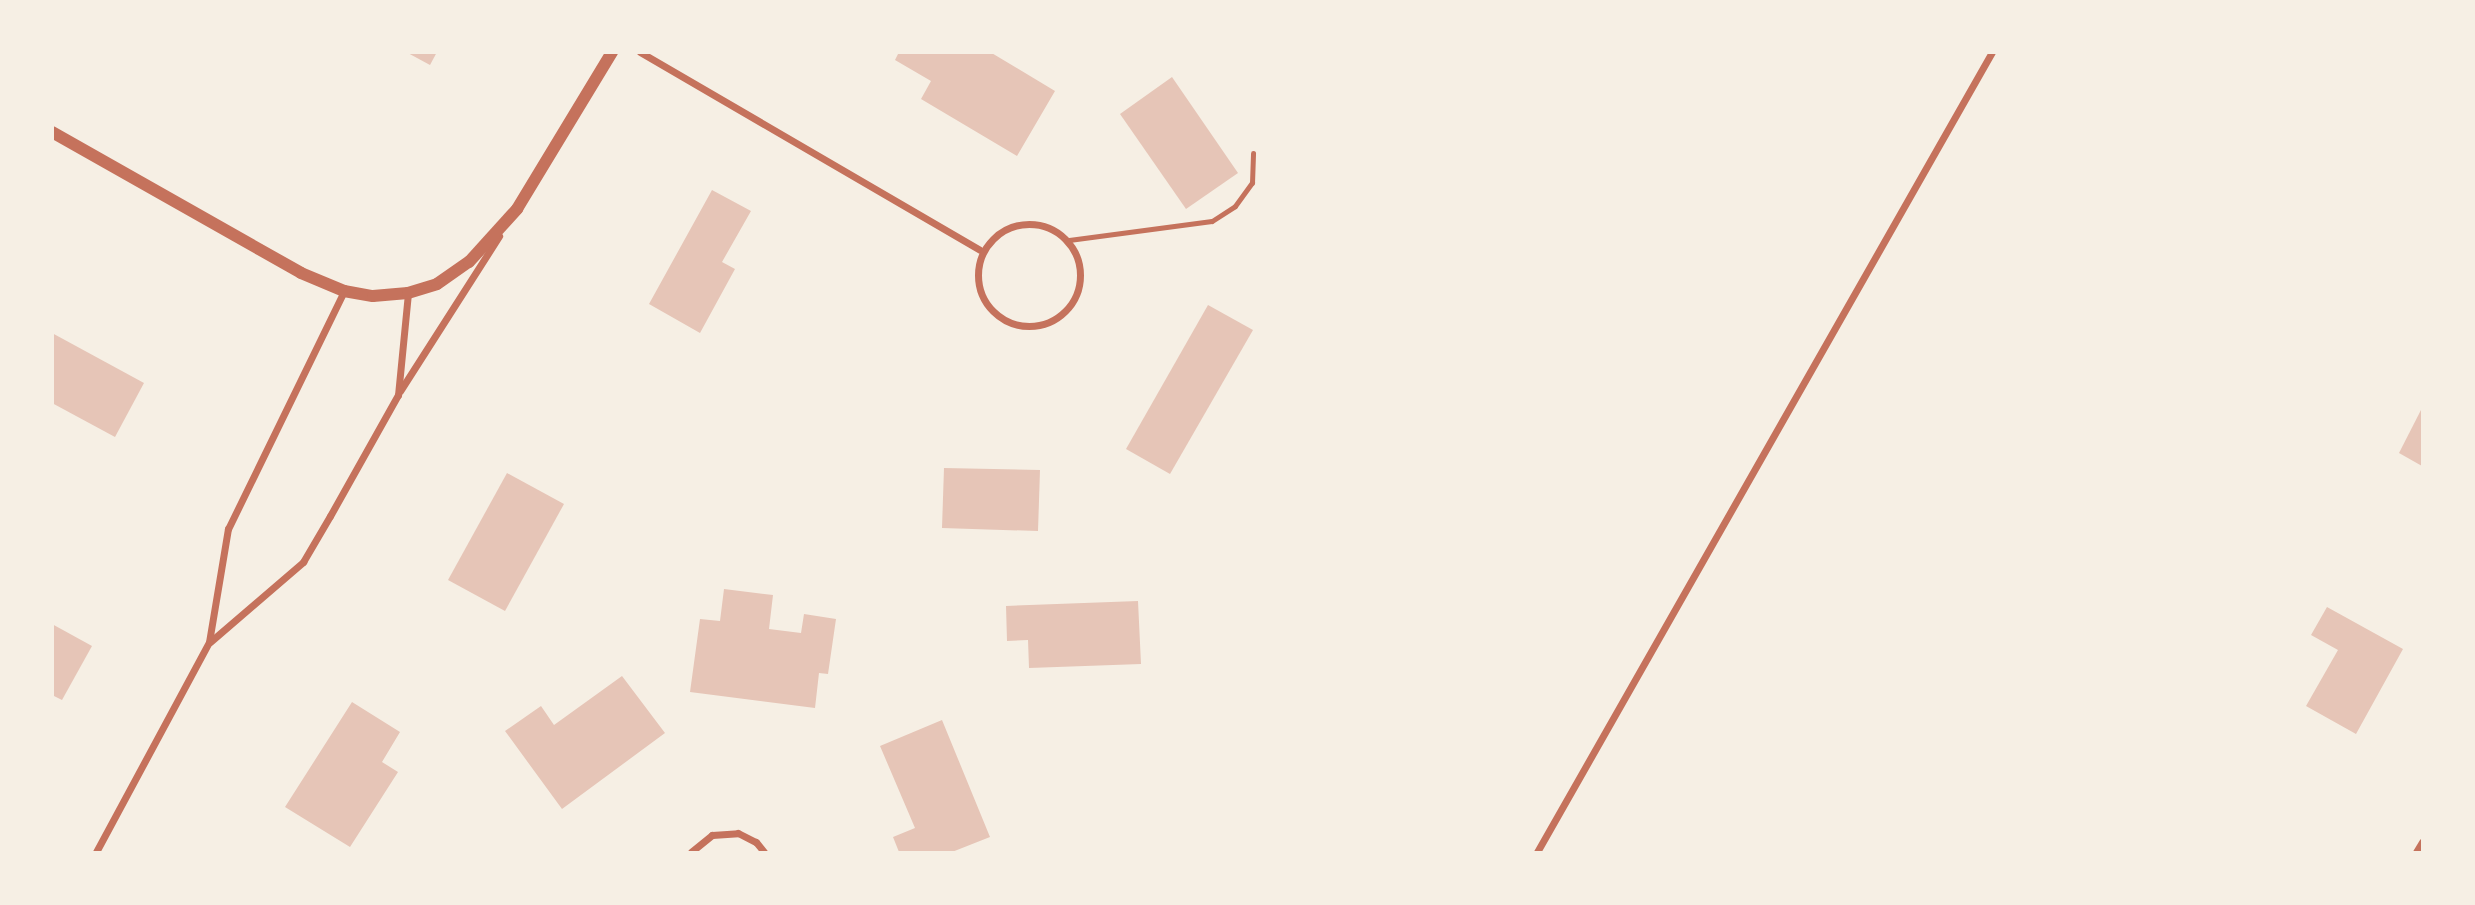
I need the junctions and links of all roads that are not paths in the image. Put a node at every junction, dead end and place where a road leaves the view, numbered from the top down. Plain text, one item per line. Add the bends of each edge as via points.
1 (612, 52) edge
2 (640, 52) edge
3 (1992, 52) edge
4 (52, 132) edge
5 (1252, 153) dead end
6 (517, 209) junction
7 (1069, 240) junction
8 (980, 250) junction
9 (344, 291) junction
10 (408, 293) junction
11 (398, 395) junction
12 (209, 642) junction
13 (2423, 842) edge
14 (96, 852) edge
15 (691, 852) edge
16 (764, 852) edge
17 (1537, 852) edge
18 (2416, 852) edge

1 - 6 street
2 - 8 street
3 - 17 street
4 - 9 street via 301,273
5 - 7 lane via 1251,183 1235,206 1212,221
6 - 10 street via 469,262 437,284
6 - 11 street
7 - 8 street via 1032,221 1003,227
7 - 8 street via 1082,280 1071,306 1046,325 1014,326 984,304
9 - 10 street via 373,296
9 - 12 street via 228,529
10 - 11 street
11 - 12 street via 303,562
12 - 14 street
13 - 18 street
15 - 16 street via 712,835 738,833

